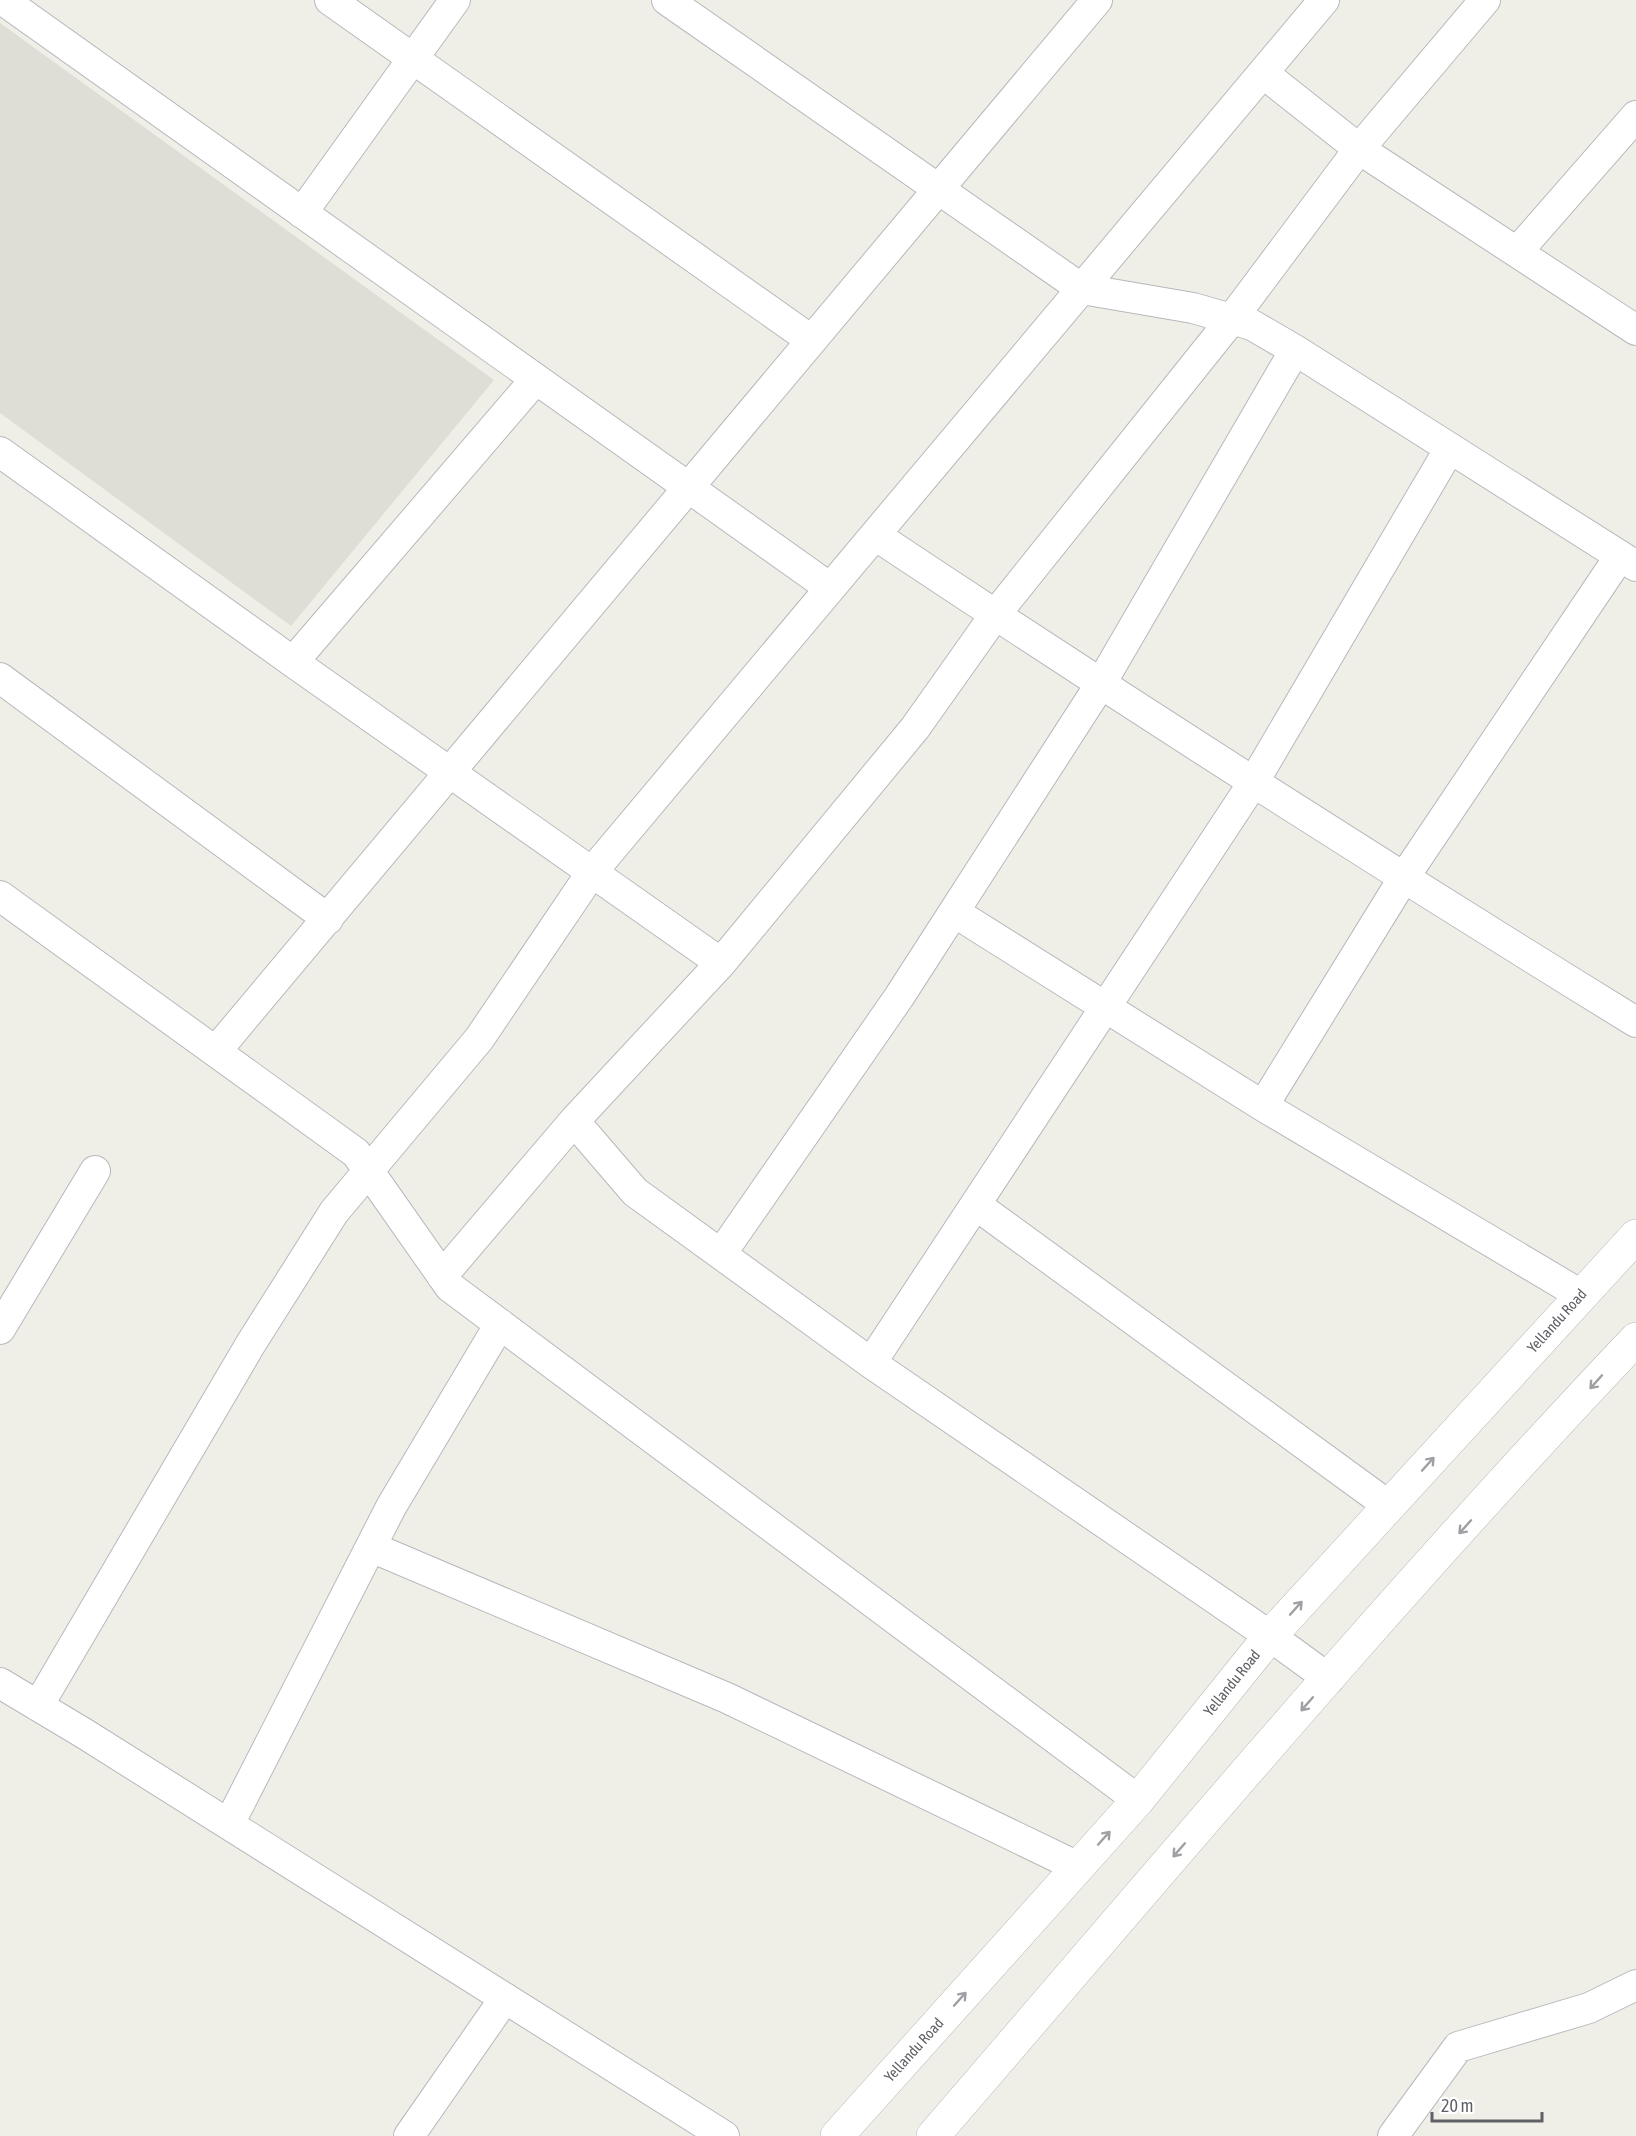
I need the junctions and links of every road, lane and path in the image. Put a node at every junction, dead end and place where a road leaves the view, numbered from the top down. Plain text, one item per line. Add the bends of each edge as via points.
1 (3, 0) edge
2 (330, 0) edge
3 (455, 0) edge
4 (1097, 0) edge
5 (1324, 0) edge
6 (1485, 0) edge
7 (678, 3) edge
8 (413, 58) junction
9 (1263, 73) junction
10 (1636, 116) edge
11 (1359, 149) junction
12 (938, 188) junction
13 (302, 213) junction
14 (1517, 252) junction
15 (1082, 289) junction
16 (1231, 320) junction
17 (1636, 330) edge
18 (811, 340) junction
19 (1295, 350) junction
20 (535, 380) junction
21 (1450, 448) junction
22 (0, 452) edge
23 (687, 488) junction
24 (875, 536) junction
25 (1628, 561) edge
26 (830, 588) junction
27 (995, 615) junction
28 (293, 662) junction
29 (0, 678) edge
30 (1100, 685) junction
31 (450, 772) junction
32 (1253, 783) junction
33 (592, 872) junction
34 (1403, 879) junction
35 (0, 896) edge
36 (954, 912) junction
37 (327, 919) junction
38 (721, 963) junction
39 (1107, 1008) junction
40 (1636, 1022) edge
41 (216, 1052) junction
42 (1263, 1106) junction
43 (574, 1121) junction
44 (95, 1171) dead end
45 (369, 1171) junction
46 (976, 1205) junction
47 (1636, 1236) edge
48 (721, 1254) junction
49 (442, 1276) junction
50 (1581, 1295) junction
51 (500, 1324) junction
52 (0, 1329) edge
53 (1636, 1340) edge
54 (871, 1363) junction
55 (1389, 1506) junction
56 (371, 1547) junction
57 (1270, 1636) junction
58 (1329, 1679) junction
59 (0, 1683) edge
60 (38, 1706) junction
61 (1138, 1800) junction
62 (229, 1824) junction
63 (1078, 1867) junction
64 (1636, 1985) edge
65 (505, 1998) junction
66 (409, 2136) edge
67 (724, 2136) edge
68 (837, 2136) edge
69 (933, 2136) edge
70 (1393, 2136) edge

1 - 13 street
2 - 8 street
3 - 8 street
4 - 12 street
5 - 9 street
6 - 11 street
7 - 12 street
8 - 13 street
8 - 18 street
9 - 11 street
9 - 15 street
10 - 14 street
11 - 14 street
11 - 16 street
12 - 15 street
12 - 18 street
13 - 20 street
14 - 17 street
15 - 16 street via 1192,308
15 - 24 street
16 - 19 street via 1252,325
16 - 27 street
18 - 23 street
19 - 21 street
19 - 30 street
20 - 23 street
20 - 28 street
21 - 25 street
21 - 32 street
22 - 28 street
23 - 26 street
23 - 31 street
24 - 26 street
24 - 27 street
25 - 34 street
26 - 33 street
27 - 30 street
27 - 38 street via 915,728
28 - 31 street
29 - 37 street
30 - 32 street
30 - 36 street
31 - 33 street
31 - 37 street
32 - 34 street
32 - 39 street
33 - 38 street
33 - 45 street via 478,1039
34 - 40 street
34 - 42 street
35 - 41 street
36 - 39 street
36 - 48 street
37 - 41 street
38 - 43 street
39 - 42 street
39 - 46 street
41 - 45 street via 356,1153
42 - 50 street
43 - 48 street via 635,1192
43 - 49 street
44 - 52 street
45 - 49 street
45 - 60 street via 334,1212 250,1345
46 - 54 street
46 - 55 street
47 - 50 main road, Yellandu Road
48 - 54 street
49 - 51 street via 450,1287
55 -> 50 main road, Yellandu Road
51 - 56 street
51 - 61 street
53 -> 58 main road
54 - 57 street
57 -> 55 main road, Yellandu Road
56 - 62 street
56 - 63 street via 727,1698
57 - 58 street
57 - 61 main road, Yellandu Road
58 -> 69 main road
59 - 60 street
60 - 62 street
63 -> 61 main road, Yellandu Road
62 - 65 street
68 -> 63 main road, Yellandu Road
64 - 70 street via 1589,2008 1458,2047
65 - 66 street
65 - 67 street

